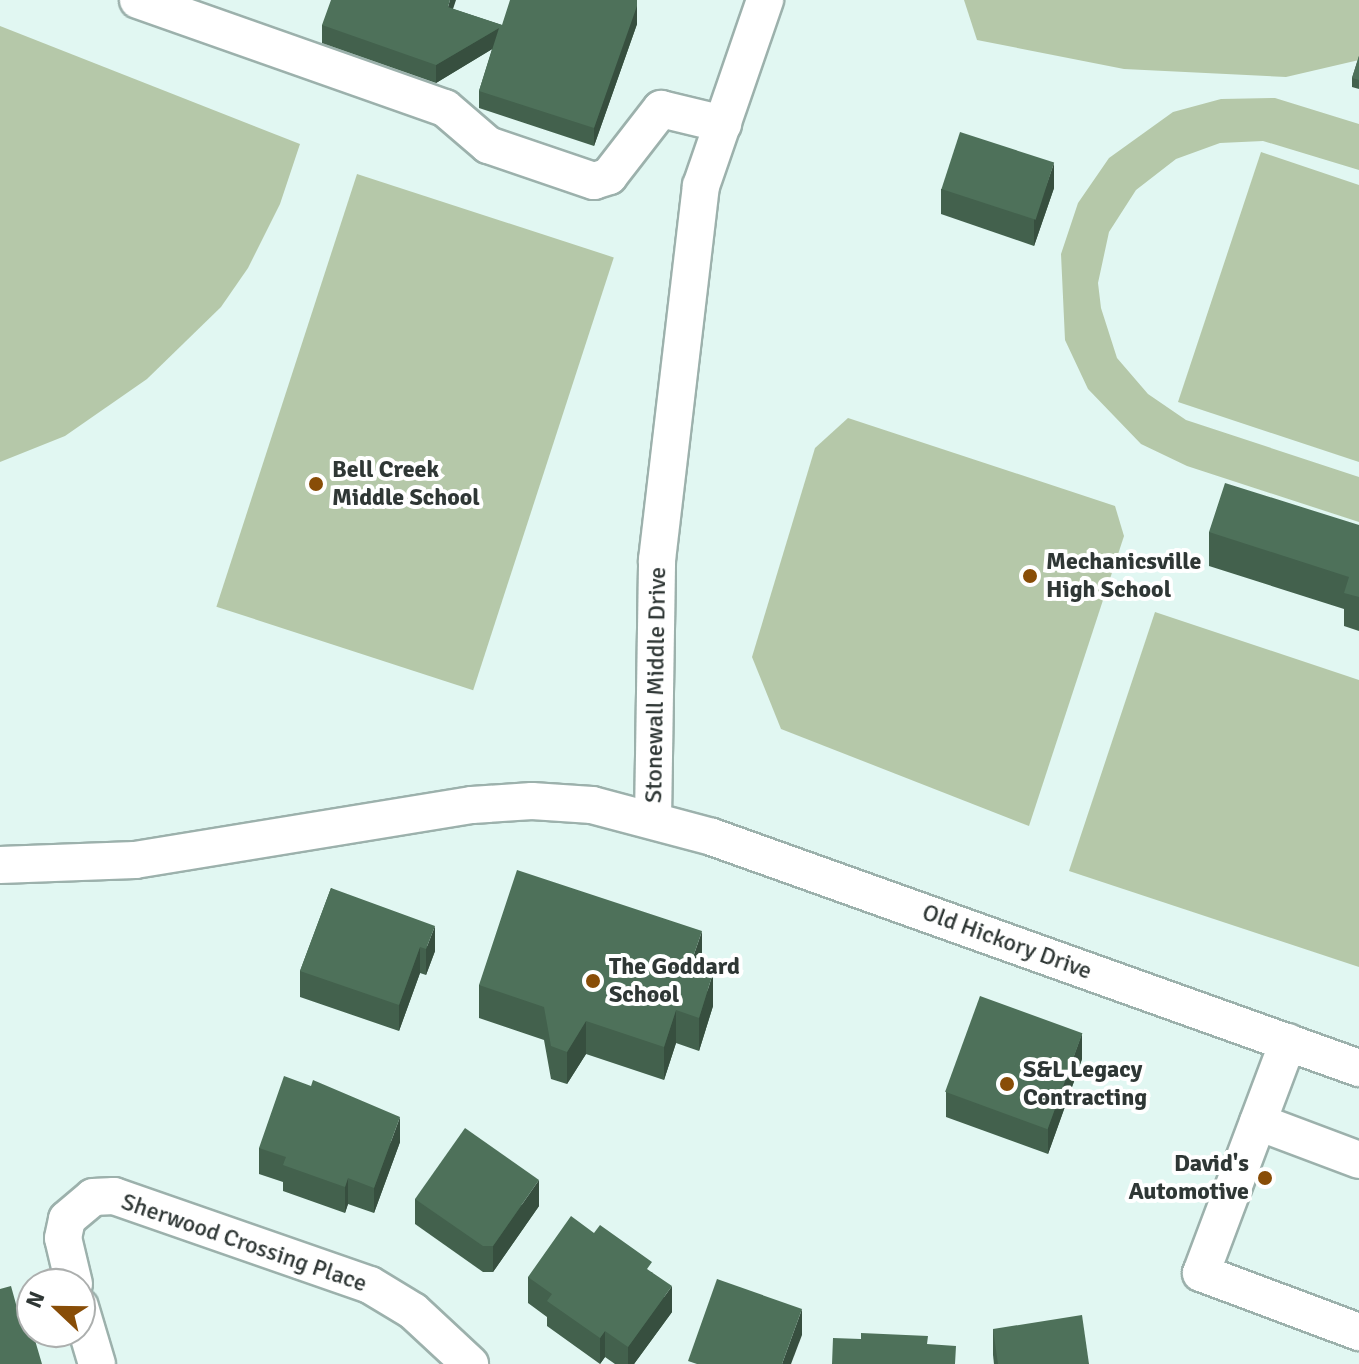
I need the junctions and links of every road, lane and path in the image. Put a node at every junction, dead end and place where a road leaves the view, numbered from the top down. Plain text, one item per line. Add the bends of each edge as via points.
1 (138, 0) edge
2 (765, 0) edge
3 (723, 124) junction
4 (653, 820) junction
5 (0, 865) edge
6 (1288, 1042) junction
7 (1359, 1068) edge
8 (1258, 1122) junction
9 (1359, 1160) edge
10 (70, 1268) edge
11 (1359, 1332) edge
12 (470, 1364) edge

1 - 3 street via 445,108 488,145 594,181 609,176 661,109
2 - 3 street, Stonewall Middle Drive
3 - 4 street, Stonewall Middle Drive via 701,186 657,560
4 - 5 street, Stonewall Middle Drive via 592,805 472,805 135,860
4 - 6 street, Old Hickory Drive
6 - 7 street, Old Hickory Drive
6 - 8 street
8 - 9 street
8 - 11 street via 1201,1273
10 - 12 street, Sherwood Crossing Place via 63,1238 67,1219 93,1197 114,1196 370,1285 413,1311

